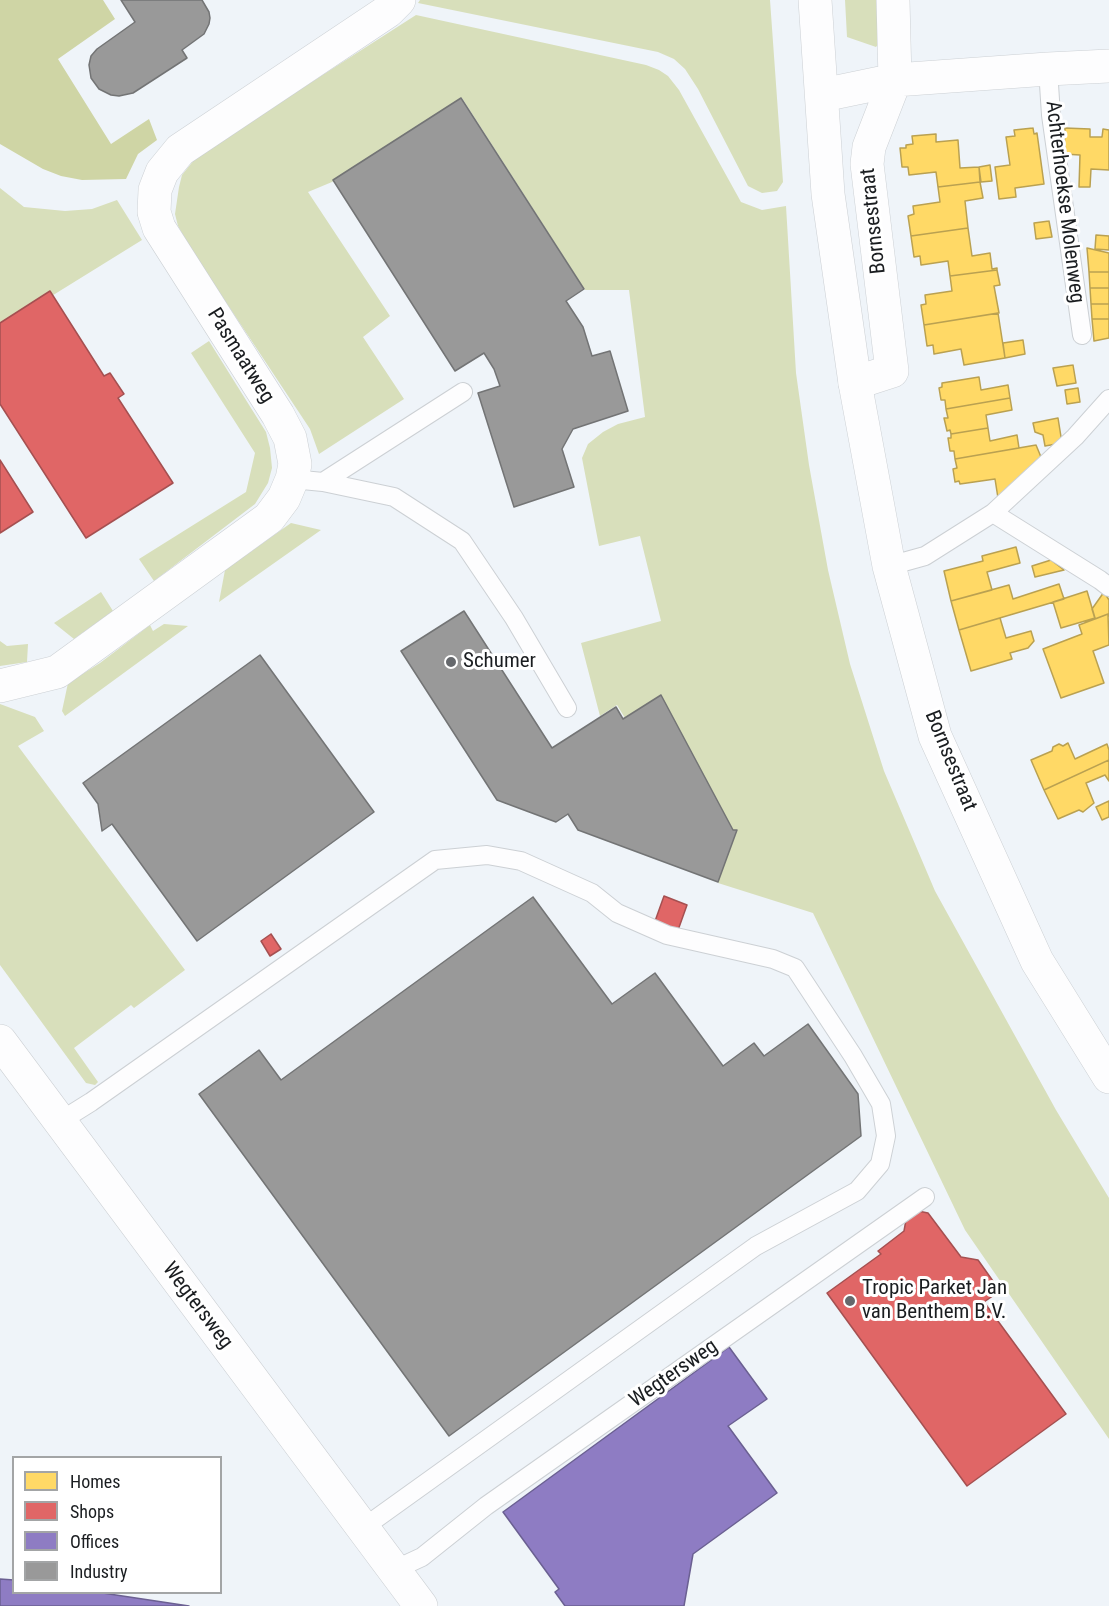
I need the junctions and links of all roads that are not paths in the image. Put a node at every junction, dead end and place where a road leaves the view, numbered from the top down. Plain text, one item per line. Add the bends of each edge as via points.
1 (399, 0) edge
2 (815, 0) edge
3 (893, 0) edge
4 (1109, 66) edge
5 (1048, 69) junction
6 (895, 80) junction
7 (823, 95) junction
8 (1082, 335) dead end
9 (855, 383) junction
10 (463, 392) dead end
11 (1109, 399) edge
12 (307, 481) junction
13 (993, 513) junction
14 (889, 566) junction
15 (1109, 587) edge
16 (0, 686) edge
17 (567, 708) dead end
18 (0, 1041) edge
19 (1109, 1077) edge
20 (59, 1122) junction
21 (925, 1197) dead end
22 (363, 1528) junction
23 (394, 1569) junction
24 (421, 1606) edge

1 - 12 street, Pasmaatweg via 180,150 162,172 155,190 154,212 159,228 278,415 290,438 295,464
2 - 7 street, Bornsestraat
3 - 6 street, Bornsestraat
4 - 5 street, Achterhoekse Molenweg
5 - 6 street, Achterhoekse Molenweg
5 - 8 lane, Achterhoekse Molenweg
6 - 7 street, Achterhoekse Molenweg
6 - 9 street, Bornsestraat via 869,147 867,164 892,371
7 - 9 street, Bornsestraat via 829,200
9 - 14 street, Bornsestraat
10 - 12 lane
11 - 13 lane via 1075,437
12 - 16 street, Pasmaatweg via 284,498 269,518 57,672
12 - 17 lane via 394,497 462,541 514,618
13 - 14 lane via 925,556
13 - 15 lane
14 - 19 street, Bornsestraat via 935,736 1037,961
18 - 20 street, Wegtersweg
20 - 22 street, Wegtersweg
20 - 22 lane via 435,860 487,855 521,861 592,892 617,913 667,935 773,959 795,968 881,1104 886,1136 880,1164 857,1191 756,1246
21 - 23 lane, Wegtersweg via 486,1506 422,1557
22 - 23 street, Wegtersweg
23 - 24 street, Wegtersweg

